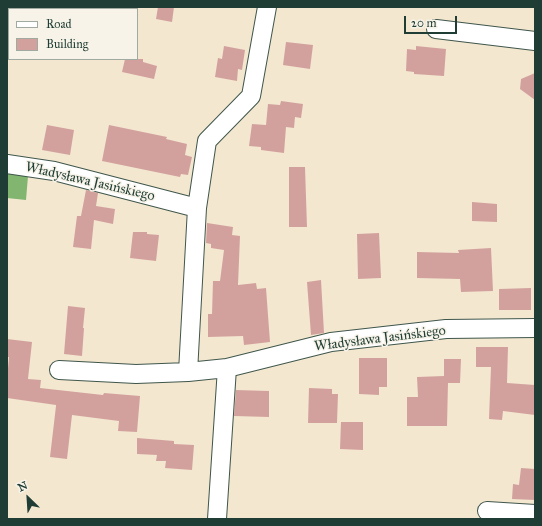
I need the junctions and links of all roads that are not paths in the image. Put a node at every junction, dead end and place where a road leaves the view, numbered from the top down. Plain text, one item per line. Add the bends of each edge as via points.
1 (267, 7) edge
2 (436, 29) dead end
3 (535, 41) edge
4 (7, 164) edge
5 (197, 208) junction
6 (535, 328) edge
7 (227, 368) junction
8 (59, 370) dead end
9 (188, 372) junction
10 (487, 511) dead end
11 (535, 514) edge
12 (217, 519) edge

1 - 5 street via 251,96 207,141
2 - 3 street
4 - 5 street, Władysława Jasińskiego via 54,171
5 - 9 street
6 - 7 street, Władysława Jasińskiego via 446,329 331,342
7 - 9 street, Władysława Jasińskiego
7 - 12 street
8 - 9 street, Władysława Jasińskiego via 136,374
10 - 11 street

